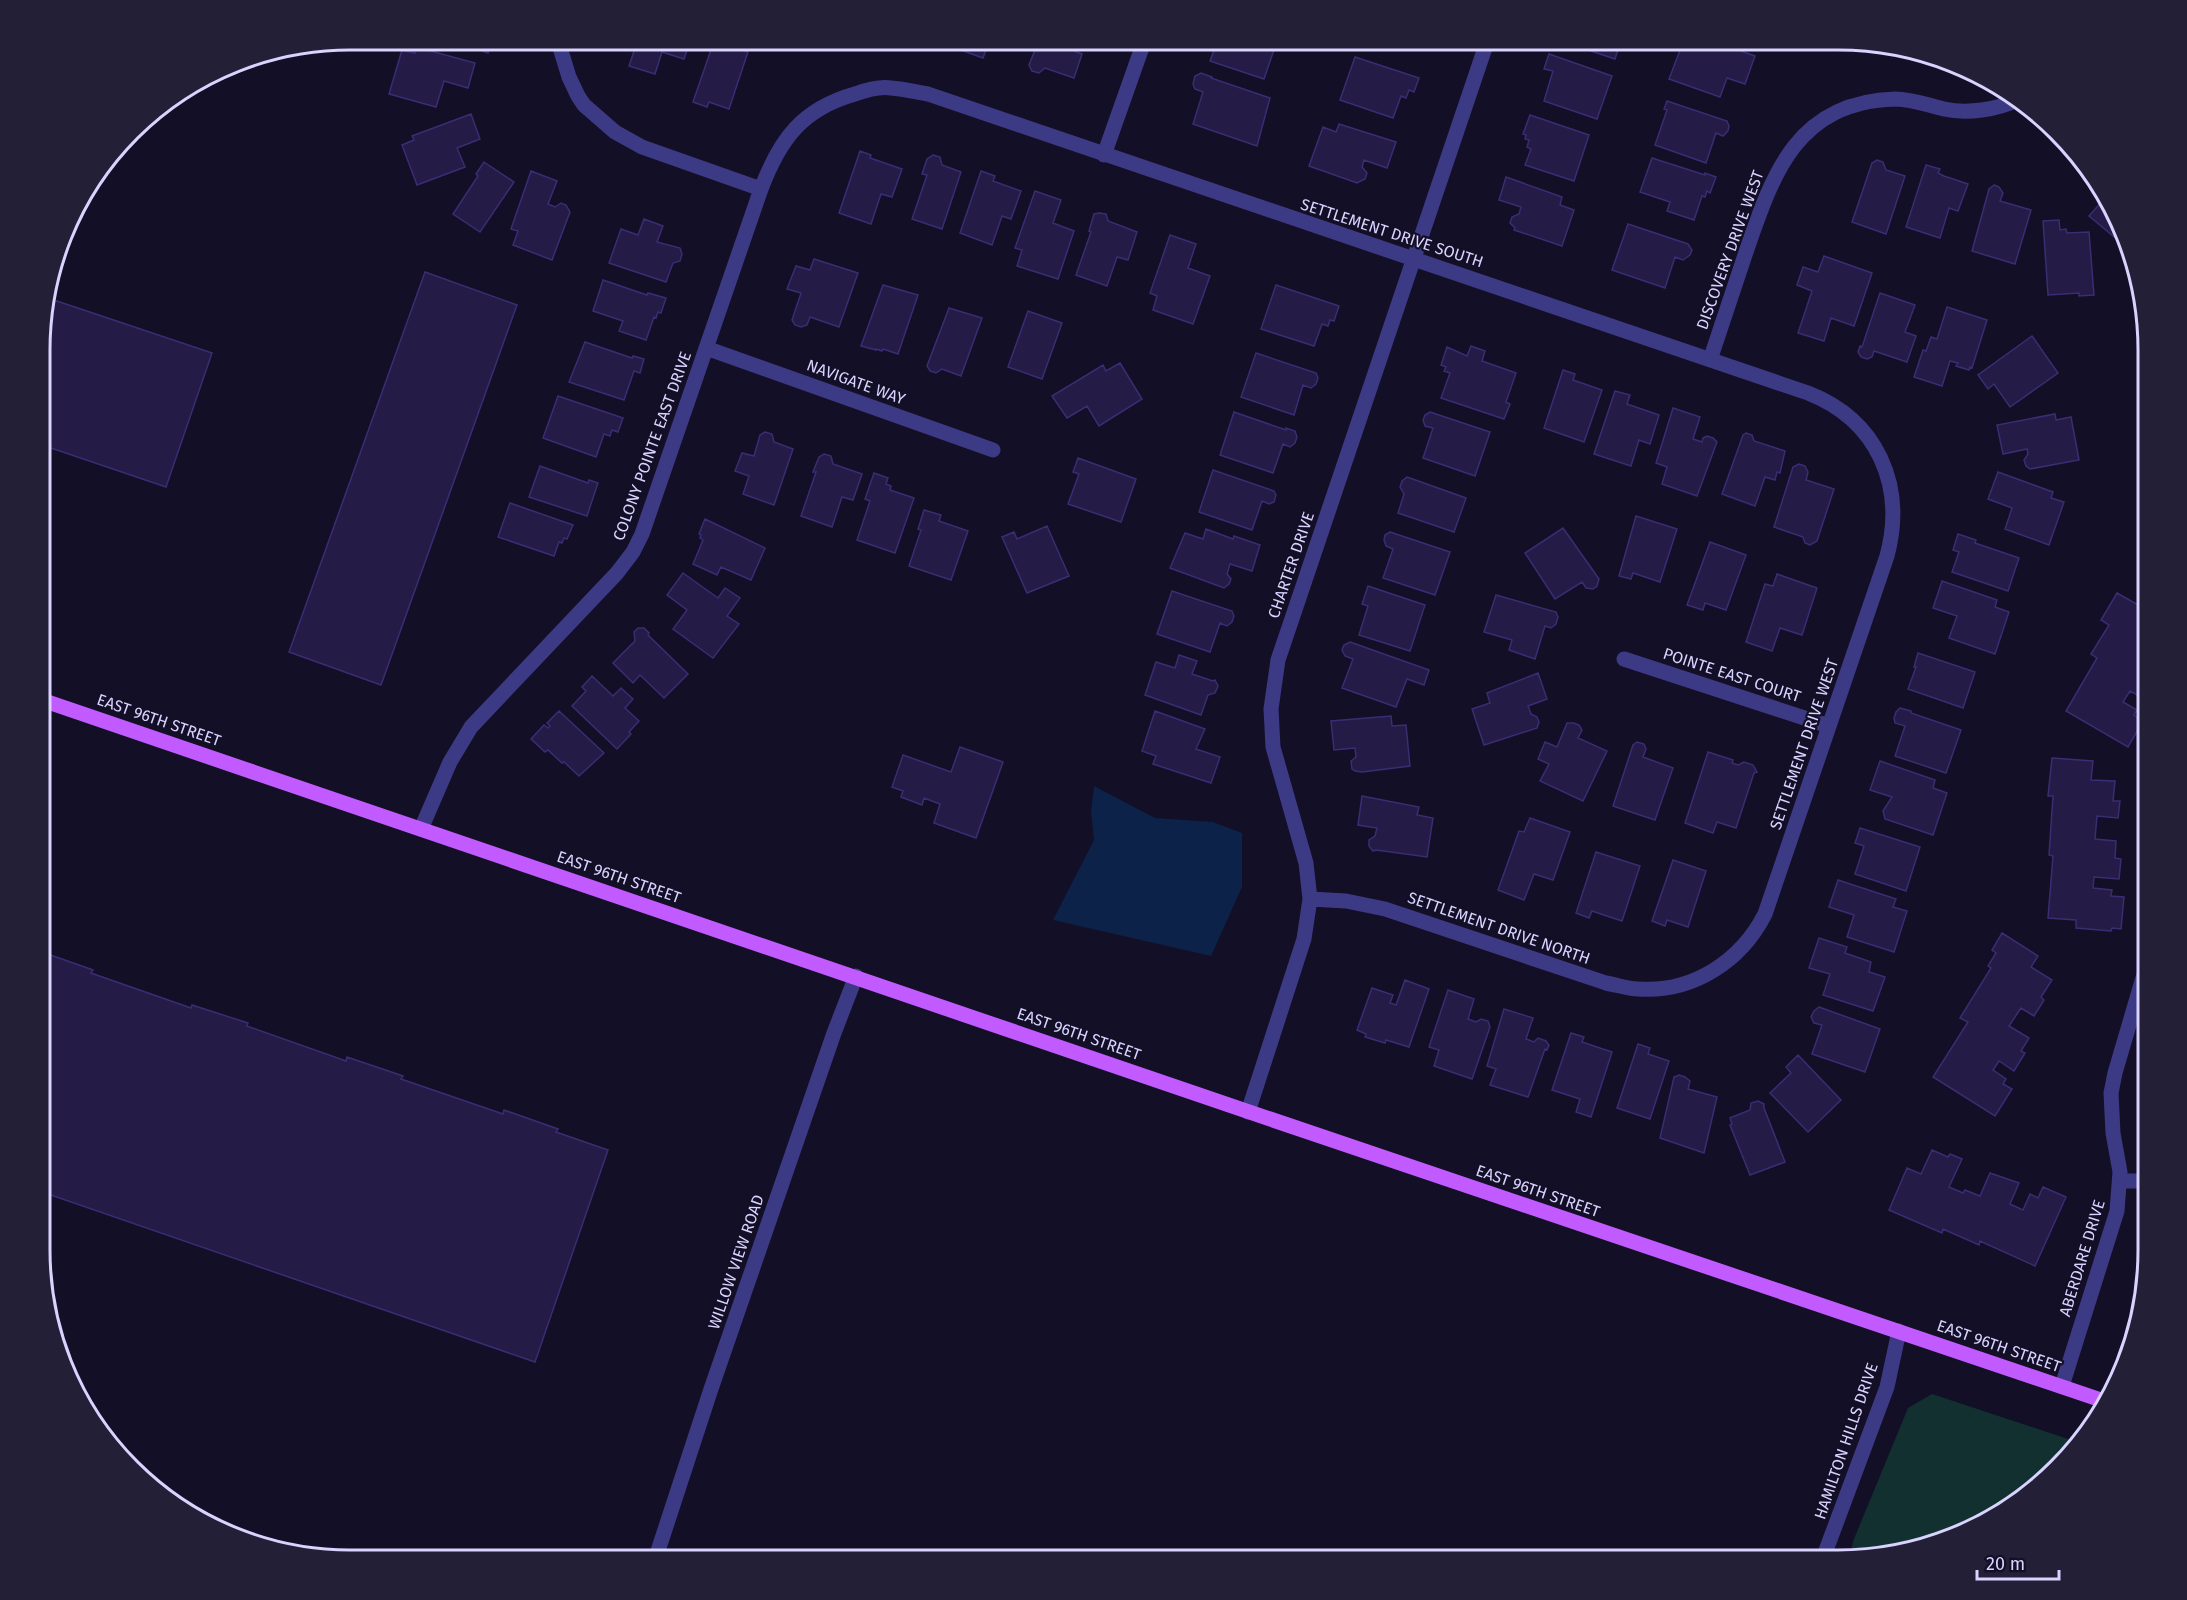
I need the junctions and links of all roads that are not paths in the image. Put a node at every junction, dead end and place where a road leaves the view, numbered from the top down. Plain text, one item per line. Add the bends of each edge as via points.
1 (561, 50) edge
2 (1141, 50) edge
3 (1484, 50) edge
4 (854, 94) joint
5 (2008, 103) edge
6 (1104, 155) junction
7 (761, 189) junction
8 (1414, 259) junction
9 (706, 348) junction
10 (1710, 360) junction
11 (993, 450) dead end
12 (1887, 470) joint
13 (1624, 659) dead end
14 (50, 703) edge
15 (1829, 726) junction
16 (421, 829) junction
17 (1310, 899) junction
18 (856, 976) junction
19 (1676, 986) joint
20 (2138, 995) edge
21 (1248, 1112) junction
22 (2120, 1181) junction
23 (2138, 1181) edge
24 (1899, 1331) junction
25 (2062, 1386) junction
26 (2098, 1399) edge
27 (658, 1550) edge
28 (1826, 1550) edge

1 - 7 street via 578,96 615,132 642,147
2 - 6 street
3 - 8 street, CHARTER DRIVE
4 - 6 street, SETTLEMENT DRIVE SOUTH via 889,87 928,94
4 - 7 street, COLONY POINTE EAST DRIVE via 814,110 794,129 772,161
5 - 10 street, DISCOVERY DRIVE WEST via 1955,111 1906,100 1868,101 1832,114 1801,138 1773,181
6 - 8 street, SETTLEMENT DRIVE SOUTH
7 - 9 street, COLONY POINTE EAST DRIVE
8 - 10 street, SETTLEMENT DRIVE SOUTH
8 - 17 street, CHARTER DRIVE via 1273,684 1273,747 1306,863
9 - 11 street, NAVIGATE WAY
9 - 16 street, COLONY POINTE EAST DRIVE via 633,552 471,727 450,762
10 - 12 street, SETTLEMENT DRIVE SOUTH via 1808,393 1845,412 1870,439
12 - 15 street, SETTLEMENT DRIVE WEST via 1894,508 1890,545
13 - 15 street, POINTE EAST COURT
14 - 16 main road, EAST 96TH STREET
15 - 19 street, SETTLEMENT DRIVE WEST via 1760,923 1742,949 1724,964 1699,979
16 - 18 main road, EAST 96TH STREET
17 - 19 street, SETTLEMENT DRIVE NORTH via 1385,909 1606,983 1637,990
17 - 21 street, CHARTER DRIVE via 1304,939
18 - 21 main road, EAST 96TH STREET
18 - 27 street, WILLOW VIEW ROAD
20 - 22 street, ABERDARE DRIVE via 2111,1093
21 - 24 main road, EAST 96TH STREET
22 - 23 street
22 - 25 street, ABERDARE DRIVE via 2115,1223
24 - 25 main road, EAST 96TH STREET
24 - 28 street, HAMILTON HILLS DRIVE via 1887,1387
25 - 26 main road, EAST 96TH STREET

